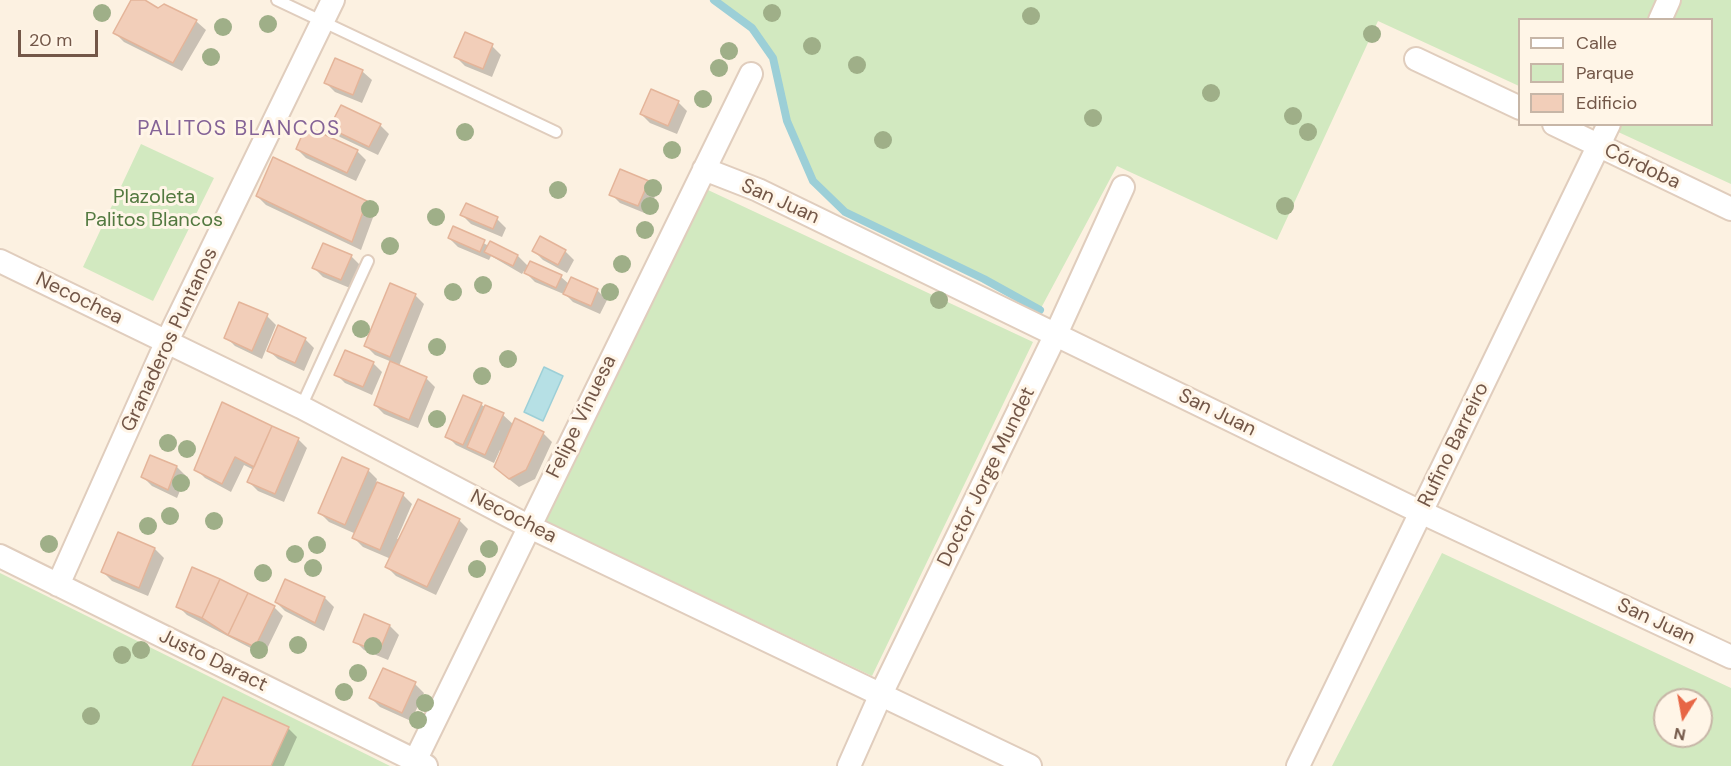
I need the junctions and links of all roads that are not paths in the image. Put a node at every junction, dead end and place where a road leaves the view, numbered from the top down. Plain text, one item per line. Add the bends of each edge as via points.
1 (277, 0) edge
2 (333, 0) edge
3 (1669, 0) edge
4 (1661, 18) edge
5 (322, 21) junction
6 (1416, 59) dead end
7 (751, 74) dead end
8 (1518, 107) edge
9 (1558, 126) edge
10 (1608, 126) edge
11 (556, 132) dead end
12 (1599, 146) junction
13 (704, 169) junction
14 (1124, 187) dead end
15 (1731, 209) edge
16 (0, 261) edge
17 (368, 261) dead end
18 (1056, 334) junction
19 (167, 341) junction
20 (301, 407) junction
21 (1421, 513) junction
22 (528, 526) junction
23 (0, 556) edge
24 (58, 585) junction
25 (1731, 657) edge
26 (881, 694) junction
27 (420, 763) edge
28 (849, 766) edge
29 (1030, 766) edge
30 (1298, 766) edge

1 - 5 lane
2 - 5 street, Granaderos Puntanos
3 - 4 street
5 - 11 lane
5 - 19 street, Granaderos Puntanos
6 - 8 street
7 - 13 street, Felipe Vinuesa
9 - 12 street, Córdoba
10 - 12 street, Rufino Barreiro
12 - 15 street, Córdoba
12 - 21 street, Rufino Barreiro
13 - 18 street, San Juan via 758,190
13 - 22 street, Felipe Vinuesa
14 - 18 street, Doctor Jorge Mundet
16 - 19 street, Necochea
17 - 20 lane
18 - 21 street, San Juan
18 - 26 street, Doctor Jorge Mundet
19 - 20 street, Necochea
19 - 24 street, Granaderos Puntanos
20 - 22 street, Necochea
21 - 25 street, San Juan
21 - 30 street, Rufino Barreiro
22 - 26 street, Necochea
22 - 27 street, Felipe Vinuesa
23 - 24 street, Justo Daract
24 - 27 street, Justo Daract
26 - 28 street, Doctor Jorge Mundet
26 - 29 street, Necochea

